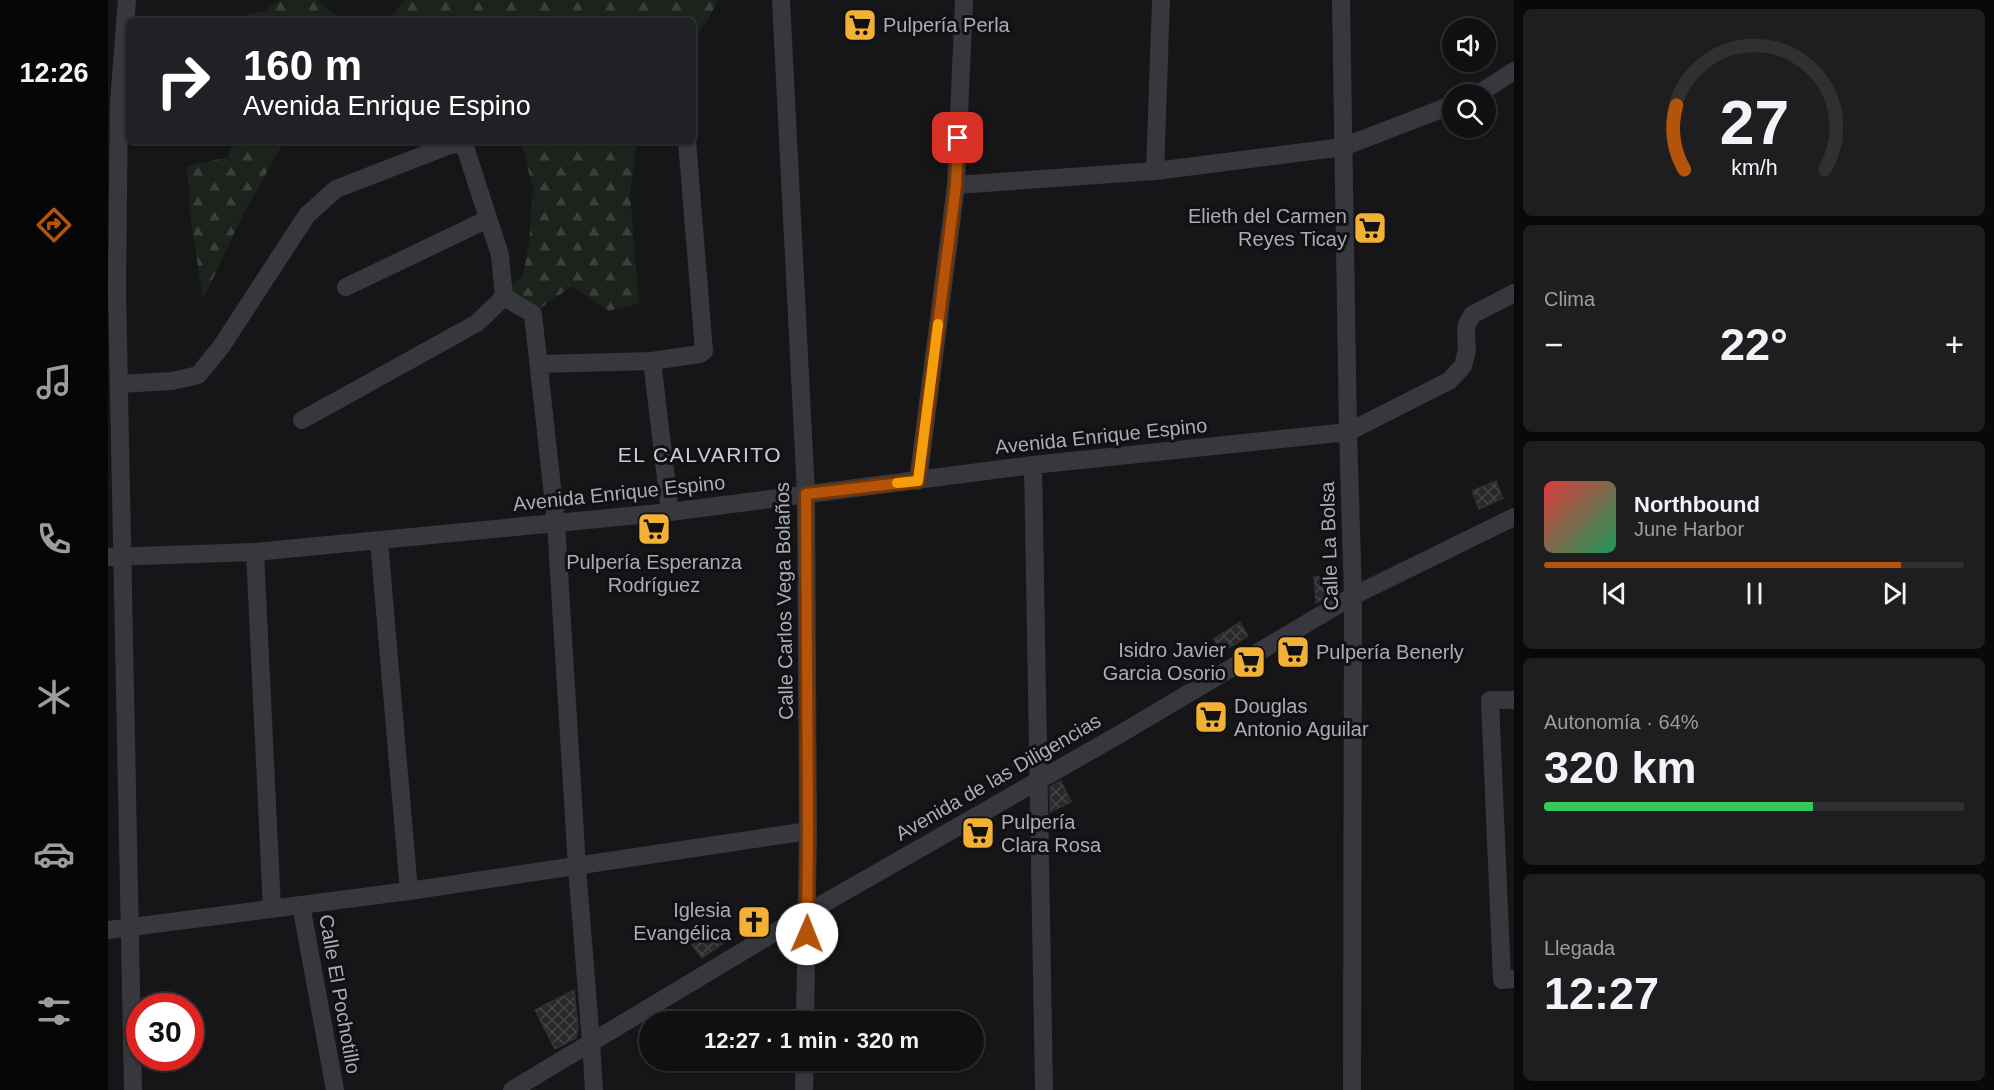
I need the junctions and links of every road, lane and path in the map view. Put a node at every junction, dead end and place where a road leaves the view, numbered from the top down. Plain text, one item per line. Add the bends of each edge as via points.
1 (127, 0) edge
2 (781, 0) edge
3 (964, 0) edge
4 (1161, 0) edge
5 (1341, 0) edge
6 (1514, 71) edge
7 (1494, 84) edge
8 (1442, 109) edge
9 (687, 144) edge
10 (1343, 147) junction
11 (1155, 171) junction
12 (956, 185) junction
13 (488, 219) junction
14 (346, 287) dead end
15 (112, 291) edge
16 (1514, 293) edge
17 (504, 297) junction
18 (652, 361) junction
19 (540, 364) junction
20 (118, 384) junction
21 (302, 420) dead end
22 (1348, 432) junction
23 (1033, 465) junction
24 (918, 481) junction
25 (806, 494) junction
26 (670, 512) junction
27 (1514, 518) edge
28 (556, 523) junction
29 (379, 542) junction
30 (255, 552) junction
31 (115, 556) edge
32 (1353, 596) junction
33 (1514, 700) edge
34 (1038, 780) junction
35 (808, 831) junction
36 (576, 867) junction
37 (410, 891) junction
38 (301, 905) junction
39 (272, 909) junction
40 (807, 913) junction
41 (130, 927) junction
42 (108, 930) edge
43 (1514, 979) edge
44 (805, 1011) edge
45 (591, 1042) junction
46 (805, 1071) edge
47 (133, 1090) edge
48 (335, 1090) edge
49 (512, 1090) edge
50 (594, 1090) edge
51 (804, 1090) edge
52 (1044, 1090) edge
53 (1352, 1090) edge

1 - 15 street
2 - 25 street, Calle Carlos Vega Bolaños
3 - 12 street
4 - 11 street
5 - 10 street, Calle La Bolsa
6 - 7 street
8 - 10 street
9 - 18 street via 704,351
10 - 11 street
10 - 22 street, Calle La Bolsa
11 - 12 street
12 - 24 street
13 - 14 street
13 - 17 street via 500,255
13 - 20 street via 466,150 460,144 336,189 307,215 221,347 198,375 172,381
15 - 20 street
16 - 22 street via 1472,315 1467,324 1463,366 1449,381
17 - 19 street via 533,314
17 - 21 street via 477,322
18 - 19 street
18 - 26 street
19 - 28 street
20 - 31 street
22 - 23 street, Avenida Enrique Espino
22 - 32 street, Calle La Bolsa
23 - 24 street, Avenida Enrique Espino
23 - 34 street
24 - 25 street, Avenida Enrique Espino
25 - 26 street, Avenida Enrique Espino
25 - 35 street, Calle Carlos Vega Bolaños
26 - 28 street, Avenida Enrique Espino
27 - 32 street, Avenida de las Diligencias
28 - 29 street, Avenida Enrique Espino
28 - 36 street
29 - 30 street, Avenida Enrique Espino
29 - 37 street
30 - 31 street, Avenida Enrique Espino
30 - 39 street
31 - 41 street
32 - 34 street, Avenida de las Diligencias
32 - 53 street, Calle La Bolsa
33 - 43 street via 1490,700 1502,980
34 - 40 street, Avenida de las Diligencias
34 - 52 street
35 - 36 street
35 - 40 street, Calle Carlos Vega Bolaños
36 - 37 street
36 - 45 street
37 - 38 street
38 - 39 street
38 - 48 street, Calle El Pochotillo
39 - 41 street
40 - 44 street, Calle Carlos Vega Bolaños
40 - 45 street, Avenida de las Diligencias
41 - 42 street
41 - 47 street
45 - 49 street, Avenida de las Diligencias
45 - 50 street
46 - 51 street

